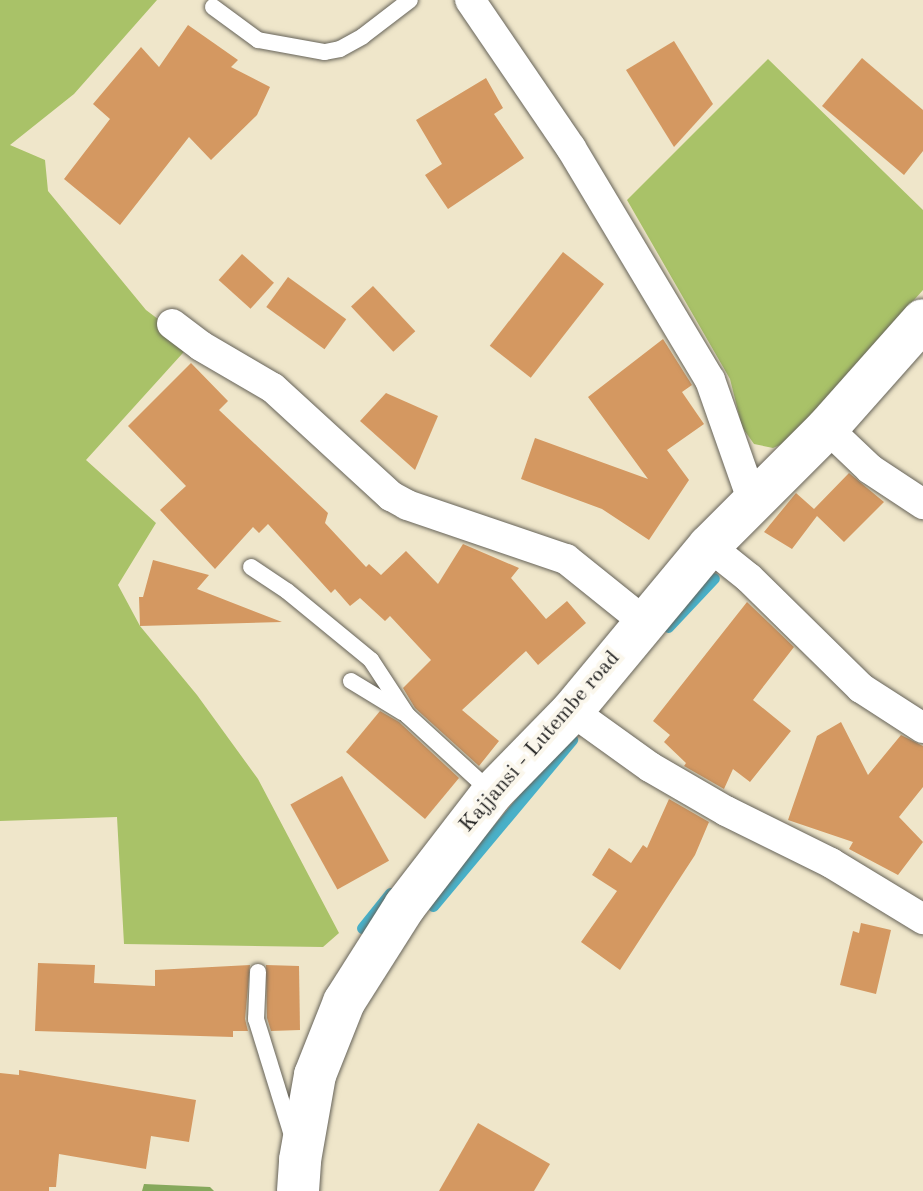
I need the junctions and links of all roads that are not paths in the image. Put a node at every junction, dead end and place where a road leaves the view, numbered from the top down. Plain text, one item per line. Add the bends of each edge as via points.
1 (410, 0) edge
2 (470, 0) edge
3 (213, 7) dead end
4 (923, 320) edge
5 (172, 324) dead end
6 (827, 428) junction
7 (753, 502) junction
8 (923, 504) edge
9 (709, 546) junction
10 (251, 567) dead end
11 (643, 621) junction
12 (351, 681) dead end
13 (572, 711) junction
14 (407, 715) junction
15 (923, 728) edge
16 (492, 793) junction
17 (923, 919) edge
18 (258, 972) dead end
19 (299, 1175) edge

1 - 3 lane via 363,36 325,52 258,40
2 - 7 street via 571,148 710,380
4 - 6 street, Kajjansi - Lutembe road
5 - 11 street via 273,388 391,496 566,559
6 - 7 street, Kajjansi - Lutembe road
6 - 8 street via 870,469
7 - 9 street, Kajjansi - Lutembe road
9 - 11 street, Kajjansi - Lutembe road
9 - 15 street via 861,688
10 - 14 lane via 371,660
11 - 13 street, Kajjansi - Lutembe road
12 - 14 lane
13 - 16 street, Kajjansi - Lutembe road
13 - 17 street via 650,767 831,863
14 - 16 lane
16 - 19 street, Kajjansi - Lutembe road via 405,906 344,1002 315,1075
18 - 19 lane via 256,1019

